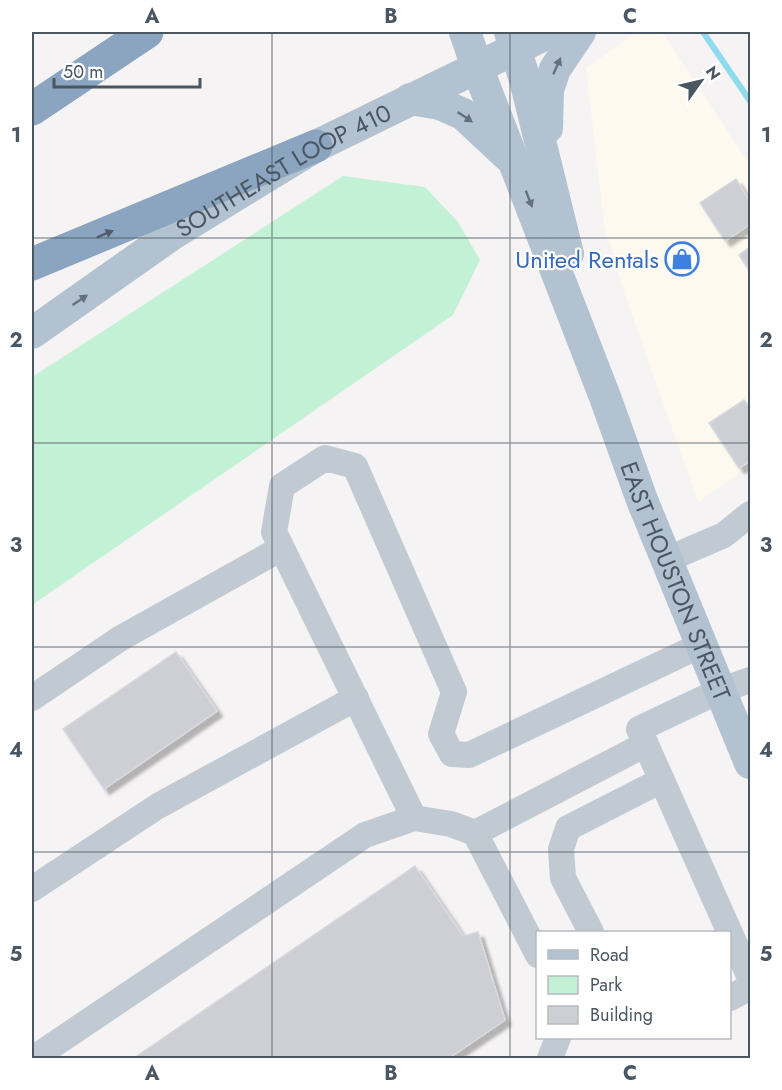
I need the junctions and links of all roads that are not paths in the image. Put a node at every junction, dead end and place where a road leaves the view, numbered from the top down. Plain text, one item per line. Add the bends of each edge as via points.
1 (147, 32) edge
2 (465, 32) edge
3 (550, 32) edge
4 (580, 32) edge
5 (512, 40) edge
6 (477, 66) junction
7 (410, 99) junction
8 (32, 109) edge
9 (316, 146) junction
10 (514, 162) junction
11 (545, 165) junction
12 (32, 264) edge
13 (32, 333) edge
14 (605, 397) junction
15 (750, 514) edge
16 (282, 548) junction
17 (666, 560) junction
18 (701, 645) junction
19 (750, 680) edge
20 (719, 691) junction
21 (32, 698) edge
22 (356, 698) junction
23 (646, 744) junction
24 (750, 763) edge
25 (662, 780) junction
26 (414, 818) junction
27 (475, 833) junction
28 (32, 889) edge
29 (590, 931) edge
30 (729, 931) edge
31 (731, 935) edge
32 (536, 954) edge
33 (750, 978) edge
34 (750, 987) edge
35 (731, 997) edge
36 (558, 1039) edge
37 (34, 1059) edge
38 (550, 1059) edge

1 - 8 highway
2 - 6 main road, EAST HOUSTON STREET
3 - 5 main road, SOUTHEAST LOOP 410
11 -> 4 main road via 548,90 558,62
5 - 6 main road, SOUTHEAST LOOP 410
5 - 11 main road, EAST HOUSTON STREET
6 - 7 main road, SOUTHEAST LOOP 410
6 - 10 main road, EAST HOUSTON STREET
7 - 9 main road, SOUTHEAST LOOP 410
7 -> 10 main road via 463,114
12 -> 9 highway
13 -> 9 main road, SOUTHEAST LOOP 410 via 174,233
10 -> 14 main road, EAST HOUSTON STREET
11 - 14 main road, EAST HOUSTON STREET
14 - 17 main road, EAST HOUSTON STREET
15 - 17 lane via 724,535
16 - 18 lane via 274,532 282,486 325,458 355,466 454,692 441,734 452,754 469,755
16 - 21 lane via 122,638
16 - 22 lane
17 - 18 main road, EAST HOUSTON STREET
18 - 20 main road, EAST HOUSTON STREET
19 - 20 lane
20 - 23 lane via 639,729
20 - 24 main road, EAST HOUSTON STREET
22 - 26 lane
22 - 28 lane via 158,806
23 - 25 lane
23 - 27 lane
25 - 29 lane via 568,828 561,849 563,878
25 - 30 lane
26 - 27 lane via 451,824
26 - 37 lane via 365,835
27 - 32 lane
31 - 33 lane
34 - 35 lane
36 - 38 lane

